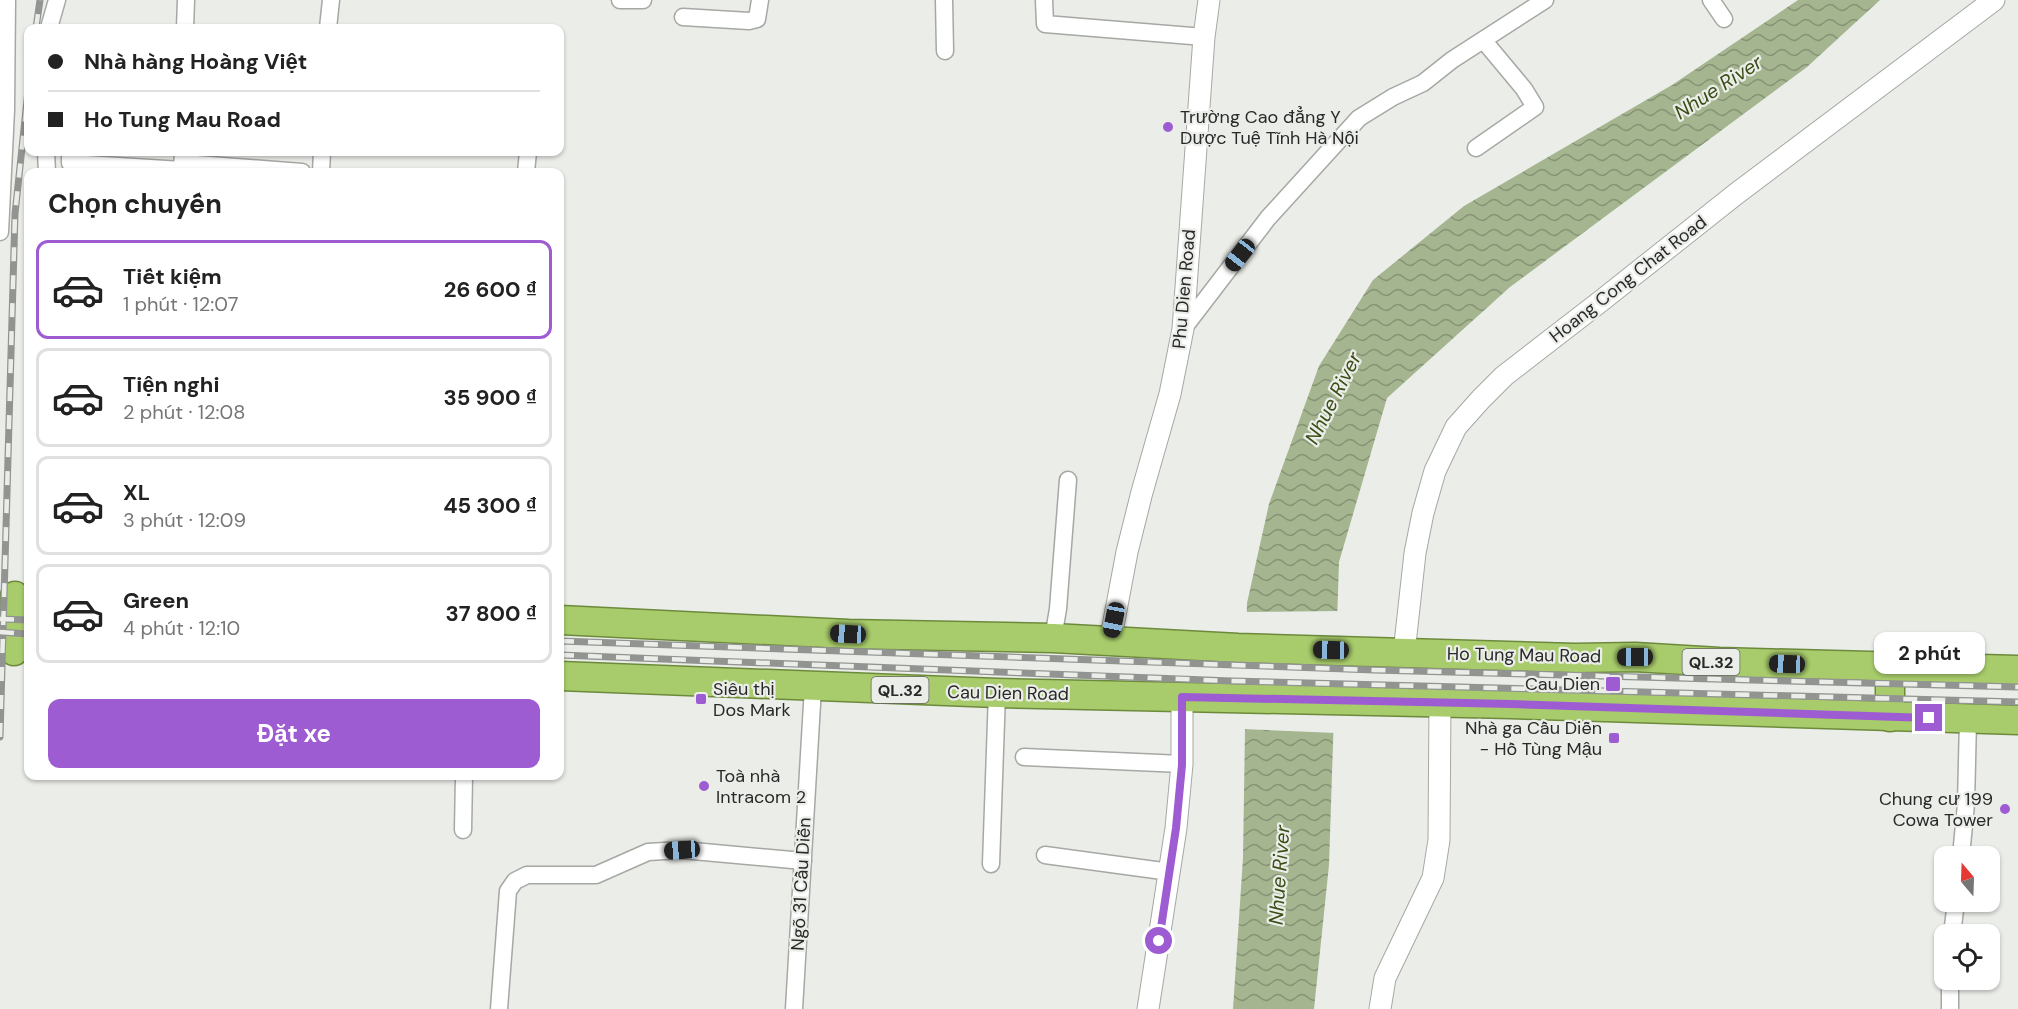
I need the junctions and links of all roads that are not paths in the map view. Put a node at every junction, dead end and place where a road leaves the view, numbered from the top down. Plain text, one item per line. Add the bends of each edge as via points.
1 (7, 0) edge
2 (57, 0) edge
3 (186, 0) edge
4 (330, 0) edge
5 (620, 0) edge
6 (644, 0) edge
7 (760, 0) edge
8 (944, 0) edge
9 (1044, 0) edge
10 (1209, 0) edge
11 (1545, 0) edge
12 (1711, 0) edge
13 (1994, 0) edge
14 (683, 17) dead end
15 (1724, 20) dead end
16 (49, 24) edge
17 (185, 24) edge
18 (328, 24) edge
19 (1204, 37) junction
20 (1484, 41) junction
21 (945, 51) dead end
22 (1476, 148) dead end
23 (70, 156) edge
24 (183, 157) edge
25 (140, 168) edge
26 (270, 168) edge
27 (0, 232) edge
28 (1183, 328) junction
29 (1068, 480) dead end
30 (15, 596) edge
31 (564, 620) edge
32 (1053, 638) junction
33 (1110, 642) junction
34 (14, 651) edge
35 (1404, 652) junction
36 (1890, 668) junction
37 (2018, 670) edge
38 (564, 676) edge
39 (813, 687) junction
40 (998, 693) junction
41 (1182, 697) junction
42 (1440, 702) junction
43 (1890, 717) junction
44 (1968, 720) junction
45 (2018, 720) edge
46 (1024, 757) dead end
47 (1182, 765) junction
48 (464, 780) edge
49 (463, 831) dead end
50 (1962, 846) edge
51 (1045, 855) dead end
52 (803, 861) junction
53 (991, 864) dead end
54 (1170, 872) junction
55 (1950, 990) edge
56 (499, 1009) edge
57 (794, 1009) edge
58 (1148, 1009) edge
59 (1380, 1009) edge
60 (1950, 1009) edge

1 - 27 street
2 - 16 street
3 - 17 street
4 - 18 street
5 - 6 street
7 - 14 street via 757,19 749,21
8 - 21 street
9 - 19 street via 1045,24
10 - 19 street, Phu Dien Road
11 - 20 street
12 - 15 street
13 - 35 street, Hoang Cong Chat Road via 1736,194 1504,376 1481,399 1456,427 1435,471 1416,553
19 - 28 street, Phu Dien Road
20 - 22 street via 1535,107
20 - 28 street via 1423,83 1359,118 1268,218
23 - 25 street via 70,163
24 - 26 street
28 - 33 street, Phu Dien Road via 1170,393 1127,552
29 - 32 street
30 - 34 highway
31 - 32 highway, QL.32 via 848,634
32 - 33 highway, QL.32
33 - 35 highway, Ho Tung Mau Road / QL.32
35 - 36 highway, Ho Tung Mau Road / QL.32
36 - 37 highway, Ho Tung Mau Road / QL.32
36 - 43 highway
38 - 39 highway, Cau Dien Road / QL.32
39 - 40 highway, Cau Dien Road / QL.32
39 - 52 street, Ngõ 31 Cầu Diễn
40 - 41 highway, Cau Dien Road / QL.32
40 - 53 street
41 - 42 highway, Cau Dien Road / QL.32
41 - 47 street
42 - 43 highway, QL.32
42 - 59 street via 1439,840 1433,878 1385,978
43 - 44 highway, QL.32
44 - 45 highway, QL.32
44 - 50 street
46 - 47 street
47 - 54 street
48 - 49 street
51 - 54 street
52 - 56 street via 682,850 648,852 596,875 527,875 515,881 508,891
52 - 57 street, Ngõ 31 Cầu Diễn
54 - 58 street
55 - 60 street

